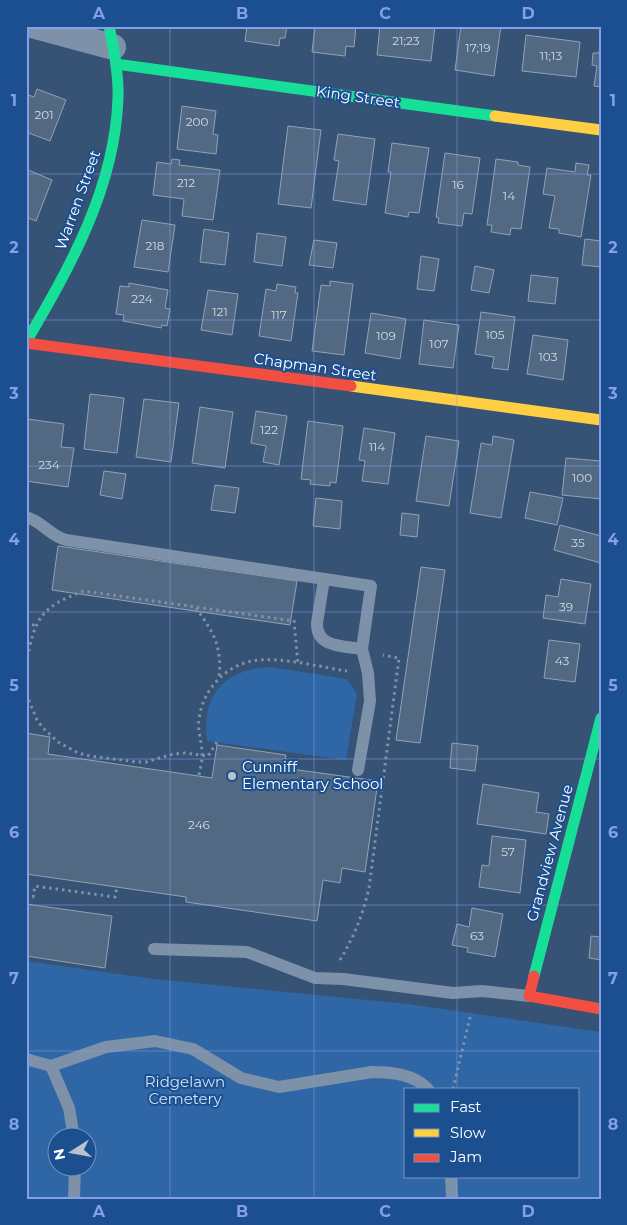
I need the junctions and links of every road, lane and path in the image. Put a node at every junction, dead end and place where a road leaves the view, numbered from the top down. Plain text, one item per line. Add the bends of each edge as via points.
1 (35, 26) edge
2 (113, 46) edge
3 (601, 130) edge
4 (26, 343) edge
5 (601, 420) edge
6 (26, 517) edge
7 (324, 580) junction
8 (196, 607) junction
9 (26, 622) edge
10 (36, 626) junction
11 (362, 649) junction
12 (26, 664) edge
13 (298, 664) junction
14 (368, 673) junction
15 (219, 678) junction
16 (26, 694) edge
17 (601, 718) edge
18 (217, 742) dead end
19 (202, 755) junction
20 (358, 770) dead end
21 (199, 776) dead end
22 (117, 887) dead end
23 (26, 896) edge
24 (154, 949) dead end
25 (329, 979) junction
26 (529, 996) junction
27 (601, 1009) edge
28 (470, 1013) dead end
29 (26, 1059) edge
30 (51, 1066) junction
31 (427, 1088) edge
32 (453, 1088) edge
33 (72, 1128) edge
34 (75, 1178) edge
35 (451, 1178) edge
36 (74, 1199) edge
37 (452, 1199) edge

1 - 2 street, King Street
2 - 3 street, King Street
2 - 4 street, Warren Street via 117,116 102,188 74,258
4 - 5 street, Chapman Street
6 - 7 lane via 66,540
7 - 11 lane via 317,629 321,638 329,643
7 - 11 lane via 372,586
8 - 10 path via 84,591 46,610
8 - 13 path via 294,621
8 - 15 path via 217,643
9 - 10 path
10 - 12 path
11 - 14 lane
13 - 14 path
13 - 15 path via 266,660 249,662
14 - 20 lane via 370,701
14 - 25 path via 377,666 382,655 399,658 366,900 349,946
15 - 19 path via 201,709
16 - 19 path via 42,728 78,753 137,762 173,754
17 - 26 street, Grandview Avenue
18 - 19 path via 208,756
19 - 21 path
22 - 23 path via 115,897 34,886 33,897
24 - 25 lane via 247,952 309,977
25 - 26 lane via 453,993 482,990
26 - 27 street
28 - 32 path
29 - 30 lane
30 - 31 lane via 106,1047 155,1041 193,1049 241,1078 279,1087 384,1072 406,1076
30 - 33 lane via 69,1108
34 - 36 lane
35 - 37 lane

